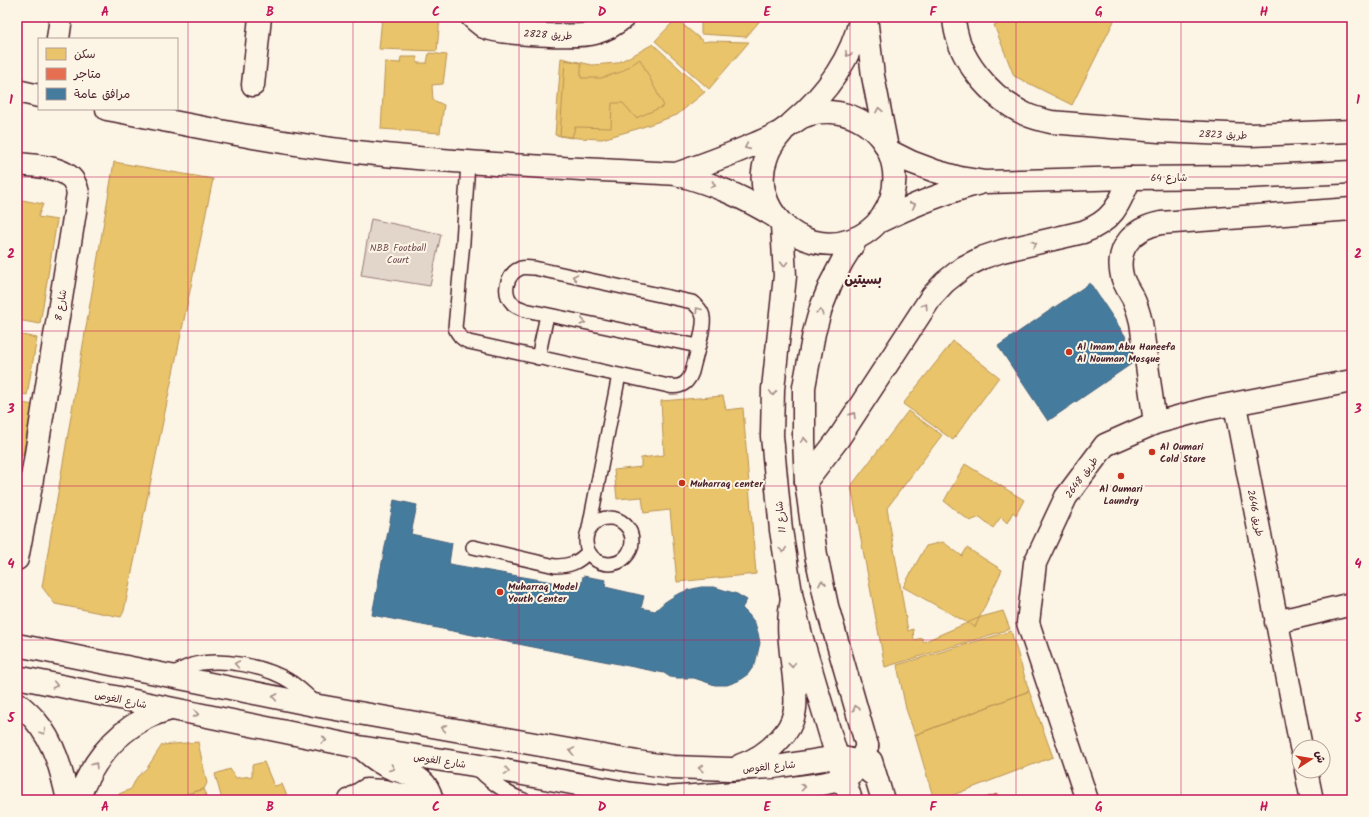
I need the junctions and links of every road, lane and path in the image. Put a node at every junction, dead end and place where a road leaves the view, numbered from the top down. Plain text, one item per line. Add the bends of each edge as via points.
1 (60, 17) edge
2 (260, 17) edge
3 (472, 17) edge
4 (624, 17) edge
5 (861, 17) edge
6 (866, 17) edge
7 (954, 17) edge
8 (963, 17) edge
9 (58, 38) edge
10 (253, 85) dead end
11 (17, 91) edge
12 (38, 96) edge
13 (112, 110) edge
14 (1094, 125) junction
15 (786, 128) junction
16 (1352, 131) edge
17 (888, 149) junction
18 (468, 163) junction
19 (17, 164) edge
20 (1352, 172) edge
21 (676, 174) junction
22 (1130, 178) junction
23 (985, 182) junction
24 (1352, 209) edge
25 (779, 221) junction
26 (878, 222) junction
27 (857, 238) junction
28 (547, 315) junction
29 (698, 346) junction
30 (538, 358) junction
31 (619, 375) junction
32 (1352, 381) edge
33 (1235, 405) junction
34 (1155, 423) junction
35 (806, 481) junction
36 (23, 490) edge
37 (589, 528) junction
38 (473, 547) dead end
39 (588, 552) junction
40 (17, 559) edge
41 (792, 599) junction
42 (1352, 604) edge
43 (1276, 622) junction
44 (17, 646) edge
45 (17, 677) edge
46 (17, 703) edge
47 (170, 709) junction
48 (1299, 739) edge
49 (359, 747) junction
50 (837, 757) junction
51 (867, 762) junction
52 (474, 765) junction
53 (730, 769) junction
54 (844, 779) junction
55 (1308, 779) edge
56 (615, 791) junction
57 (669, 799) edge
58 (68, 800) edge
59 (78, 800) edge
60 (350, 800) edge
61 (423, 800) edge
62 (432, 800) edge
63 (524, 800) edge
64 (595, 800) edge
65 (851, 800) edge
66 (883, 800) edge
67 (1087, 800) edge
68 (1312, 800) edge

1 - 9 street
2 - 10 street
3 - 4 street, طريق 2828 via 484,27 498,31 568,36 594,34
5 -> 15 street via 850,50 839,71 825,91
17 -> 6 street via 873,76
7 - 14 street, طريق 2823 via 958,41 966,56 975,72 999,97 1026,115 1039,119
8 - 14 street, طريق 2823 via 977,53 1003,86 1028,102
11 - 12 street
13 - 18 street via 246,136 355,152
14 - 16 street, طريق 2823 via 1250,135
15 - 17 street via 815,113 844,114 857,118 869,126 880,136
15 -> 21 street via 730,155
15 - 25 street via 773,143 766,157 763,173 768,204
17 - 23 street, شارع 64 via 911,162 936,171
17 - 26 street via 893,165 894,188 887,210
18 - 21 street
18 - 30 lane via 455,328 462,339 469,342
19 - 36 street, شارع 8 via 59,170 75,183 78,193
20 - 22 street, شارع 64 via 1246,177
21 -> 25 street via 728,191
22 - 23 street, شارع 64
35 -> 22 street via 839,438 932,296 945,282 984,257 1095,228 1114,212
26 -> 23 street, شارع 64 via 927,200
24 - 34 street via 1161,223 1145,227 1132,236 1122,255 1120,266 1141,322
25 - 27 street via 799,236 817,243 831,244
25 -> 41 street, شارع 11 via 785,276 773,389 772,436 780,530
26 - 27 street
35 -> 27 street via 804,387 814,333 831,283
28 -> 29 lane
29 -> 28 lane via 703,316 692,302 534,268 522,268 512,274 506,284 507,296 514,305
28 - 30 lane
29 - 31 lane via 690,377 681,386 669,386
30 - 31 lane
31 - 37 lane
32 - 33 street, طريق 2648
33 - 34 street, طريق 2648 via 1207,409
33 - 43 street, طريق 2646
34 - 67 street, طريق 2648 via 1105,445 1066,497 1035,563 1028,623
51 -> 35 street via 827,606 816,555
36 - 40 street, شارع 8
37 - 39 lane via 585,540
37 - 39 lane via 598,519 610,517 622,521 630,530 633,543 629,554 620,562 608,565 596,561
38 - 39 lane via 555,566 574,564
41 - 50 street, شارع 11
41 -> 53 street via 788,630 796,694 794,715 784,734 770,750 751,762
42 - 43 street
43 - 48 street, طريق 2646
53 -> 44 street, شارع الغوص via 637,762 319,706
45 -> 47 street, شارع الغوص
46 -> 58 street via 36,720 51,745 60,764
47 -> 49 street, شارع الغوص
59 -> 47 street via 88,775 102,753 122,734 145,718
49 - 52 street, شارع الغوص
49 -> 62 street via 379,762 420,779 431,793
50 - 51 street, شارع الغوص
50 - 53 street, شارع الغوص via 775,767
50 - 54 street, شارع 11
51 - 54 street
51 - 66 street
52 -> 56 street, شارع الغوص
52 - 63 lane via 500,788
57 -> 54 street, شارع الغوص via 778,790
54 - 65 street, شارع 11
55 - 68 street
56 - 57 street, شارع الغوص
56 - 64 lane
60 - 61 street via 366,790 384,791

